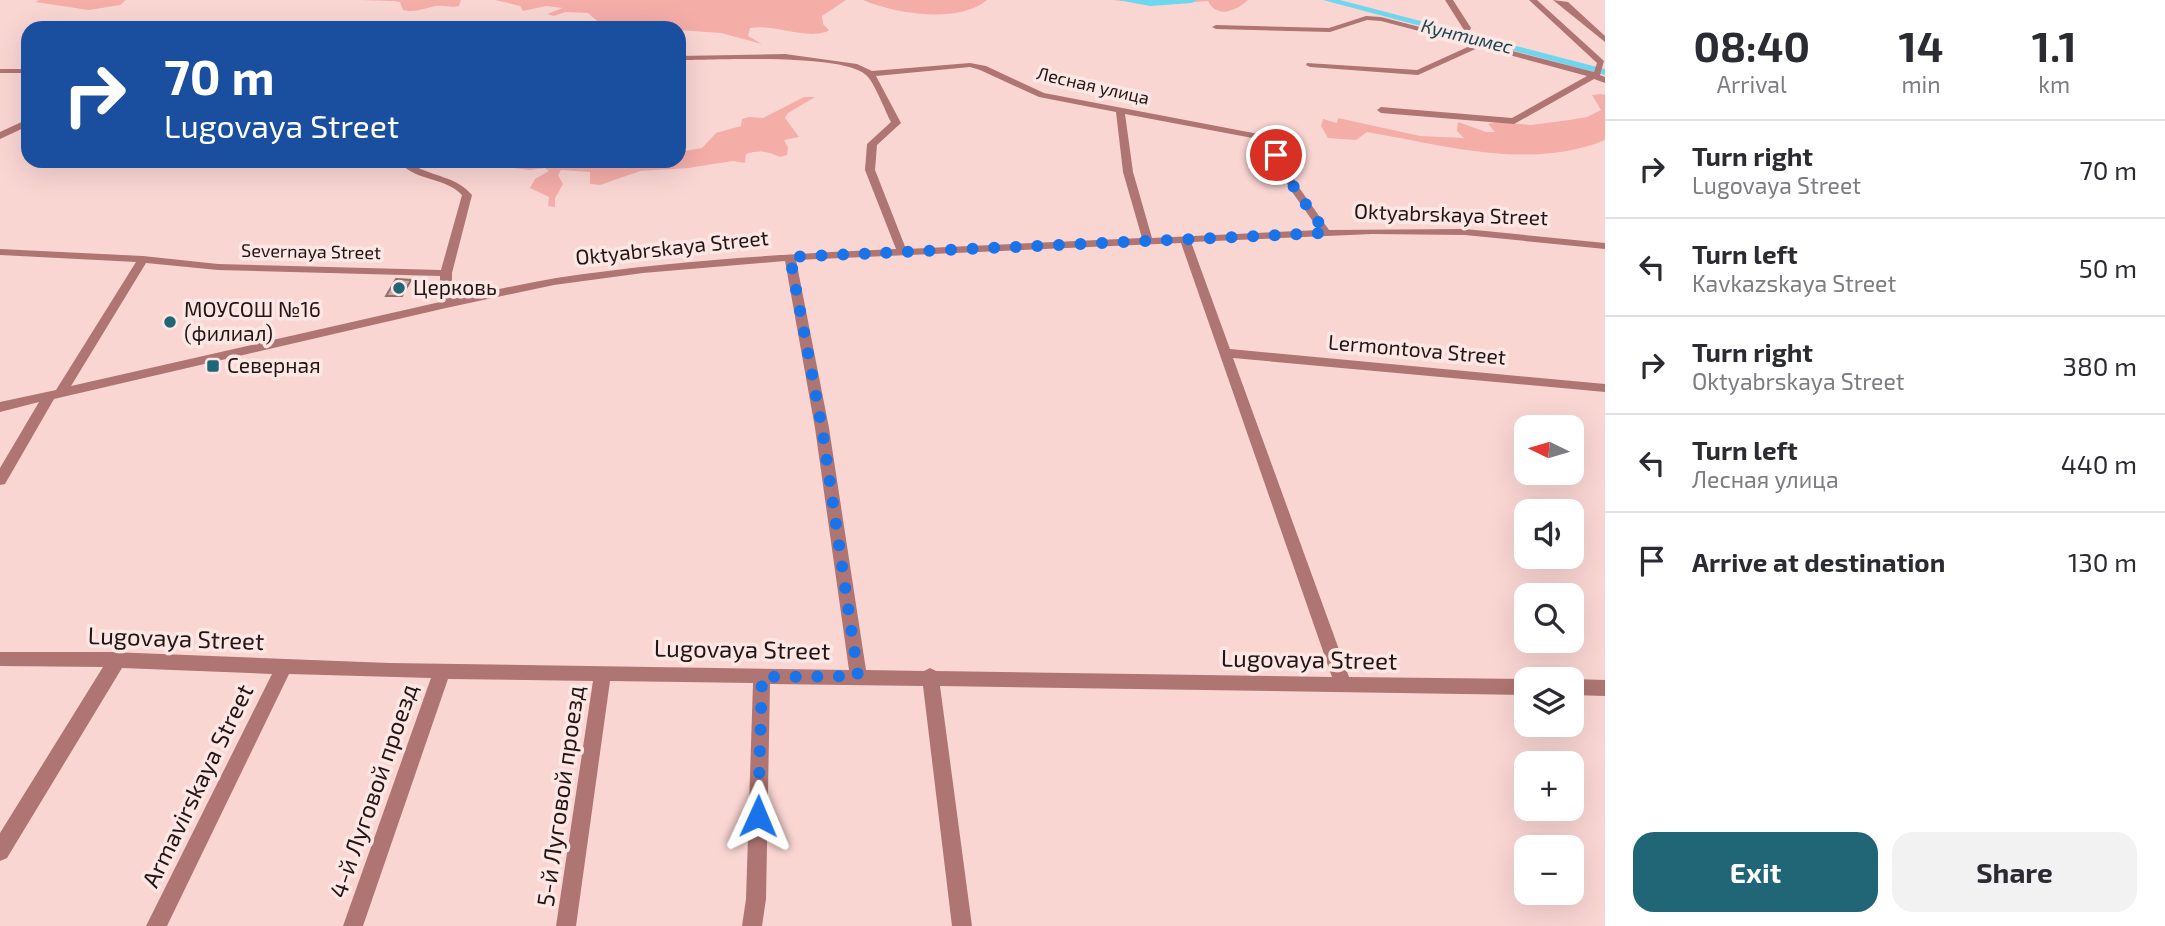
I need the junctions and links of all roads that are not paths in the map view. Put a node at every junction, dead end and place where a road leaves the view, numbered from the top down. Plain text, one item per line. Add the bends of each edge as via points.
1 (1449, 0) edge
2 (1533, 0) edge
3 (1557, 0) edge
4 (1216, 27) dead end
5 (1467, 28) dead end
6 (1605, 40) edge
7 (1478, 45) junction
8 (686, 58) edge
9 (1310, 65) dead end
10 (0, 71) edge
11 (21, 71) edge
12 (1601, 71) edge
13 (871, 74) junction
14 (1120, 110) junction
15 (1381, 110) dead end
16 (21, 126) edge
17 (0, 136) edge
18 (411, 168) edge
19 (1326, 233) junction
20 (1185, 240) junction
21 (1148, 241) junction
22 (1605, 246) edge
23 (902, 251) junction
24 (0, 252) edge
25 (790, 257) junction
26 (144, 259) junction
27 (446, 273) junction
28 (446, 304) junction
29 (1225, 354) junction
30 (1605, 388) edge
31 (55, 394) junction
32 (0, 407) edge
33 (0, 480) edge
34 (0, 659) edge
35 (116, 662) junction
36 (284, 667) junction
37 (442, 671) junction
38 (603, 672) junction
39 (858, 676) junction
40 (930, 676) junction
41 (762, 677) junction
42 (1343, 685) junction
43 (1514, 687) edge
44 (1584, 687) edge
45 (1605, 688) edge
46 (0, 851) edge
47 (156, 926) edge
48 (353, 926) edge
49 (566, 926) edge
50 (752, 926) edge
51 (962, 926) edge

1 - 5 street
2 - 12 street
3 - 6 street
4 - 7 street via 1330,30 1373,18
7 - 9 street via 1418,73
7 - 12 street
8 - 13 street, Лесная улица via 785,56 857,65
10 - 11 street
12 - 15 street via 1514,121
13 - 14 street, Лесная улица via 970,65 1042,95
13 - 23 street via 896,122 872,144 870,170
14 - 19 street, Лесная улица via 1266,138
14 - 21 street via 1128,172
16 - 17 street
18 - 27 street via 420,175 457,183 467,195
19 - 20 street, Oktyabrskaya Street
19 - 22 street, Oktyabrskaya Street via 1465,233
20 - 21 street, Oktyabrskaya Street
20 - 29 street
21 - 23 street, Oktyabrskaya Street
23 - 25 street, Oktyabrskaya Street
24 - 26 street, Severnaya Street
25 - 28 street, Oktyabrskaya Street via 554,282
25 - 39 street via 822,428
26 - 27 street, Severnaya Street via 218,267
26 - 31 street
27 - 28 street
28 - 31 street, Oktyabrskaya Street
29 - 30 street, Lermontova Street
29 - 42 street
31 - 32 street, Oktyabrskaya Street
31 - 33 street
34 - 35 street, Lugovaya Street
35 - 36 street, Lugovaya Street
35 - 46 street
36 - 37 street, Lugovaya Street
36 - 47 street, Armavirskaya Street
37 - 38 street, Lugovaya Street
37 - 48 street, 4-й Луговой проезд
38 - 41 street, Lugovaya Street
38 - 49 street, 5-й Луговой проезд
39 - 40 street, Lugovaya Street
39 - 41 street, Lugovaya Street
40 - 42 street, Lugovaya Street
40 - 51 street
41 - 50 street
42 - 43 street, Lugovaya Street
44 - 45 street

